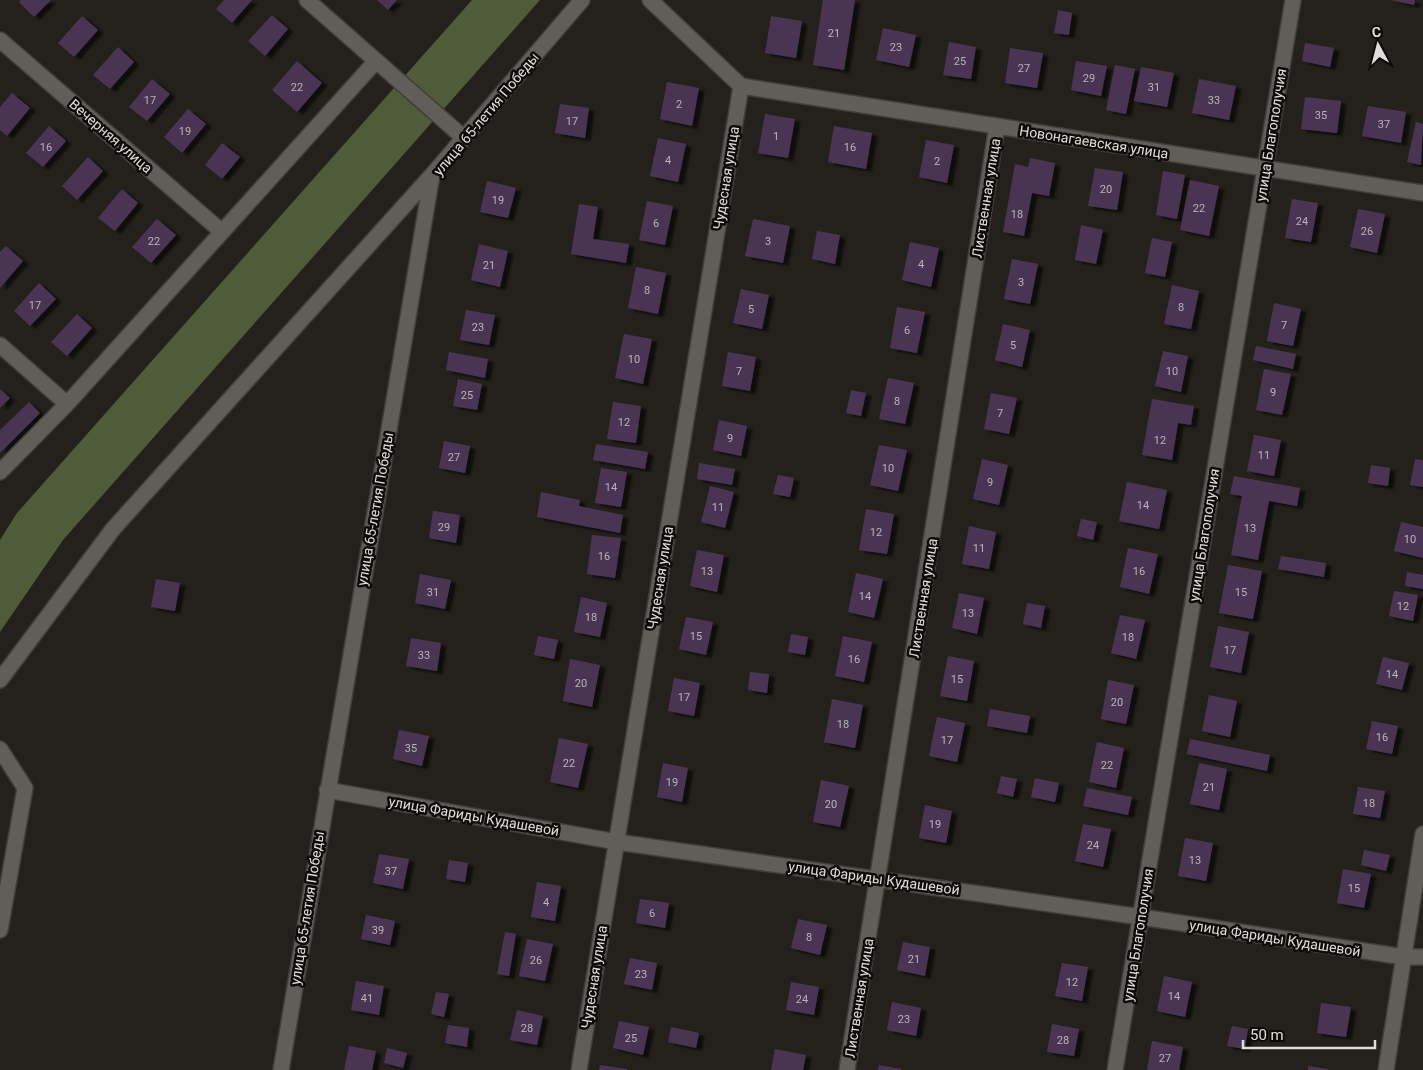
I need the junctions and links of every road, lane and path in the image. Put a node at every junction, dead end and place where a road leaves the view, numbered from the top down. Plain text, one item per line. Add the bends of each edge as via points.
1 (307, 0) edge
2 (582, 0) edge
3 (650, 0) edge
4 (1293, 0) edge
5 (0, 40) edge
6 (376, 61) junction
7 (741, 86) junction
8 (997, 126) junction
9 (464, 138) junction
10 (1265, 168) junction
11 (432, 175) junction
12 (1423, 193) edge
13 (221, 231) junction
14 (0, 345) edge
15 (68, 404) junction
16 (0, 472) edge
17 (0, 680) edge
18 (0, 749) edge
19 (327, 790) junction
20 (1423, 834) edge
21 (617, 842) junction
22 (878, 879) junction
23 (1141, 917) junction
24 (0, 930) edge
25 (1423, 957) edge
26 (1404, 958) junction
27 (281, 1070) edge
28 (579, 1070) edge
29 (847, 1070) edge
30 (1115, 1070) edge
31 (1386, 1070) edge

1 - 6 street
2 - 9 street, улица 65-летия Победы
3 - 7 street
4 - 10 street, улица Благополучия
5 - 13 street, Вечерняя улица
6 - 9 street
6 - 13 street
7 - 8 street, Новонагаевская улица
7 - 21 street, Чудесная улица
8 - 10 street, Новонагаевская улица
8 - 22 street, Лиственная улица
9 - 11 street, улица 65-летия Победы
10 - 12 street, Новонагаевская улица
10 - 23 street, улица Благополучия
11 - 17 street via 113,529
11 - 19 street, улица 65-летия Победы
13 - 15 street
14 - 15 street
15 - 16 street
18 - 24 street via 25,788
19 - 21 street, улица Фариды Кудашевой
19 - 27 street, улица 65-летия Победы
20 - 26 street
21 - 22 street, улица Фариды Кудашевой
21 - 28 street, Чудесная улица
22 - 23 street, улица Фариды Кудашевой
22 - 29 street, Лиственная улица
23 - 26 street, улица Фариды Кудашевой
23 - 30 street, улица Благополучия
25 - 26 street, улица Фариды Кудашевой
26 - 31 street

